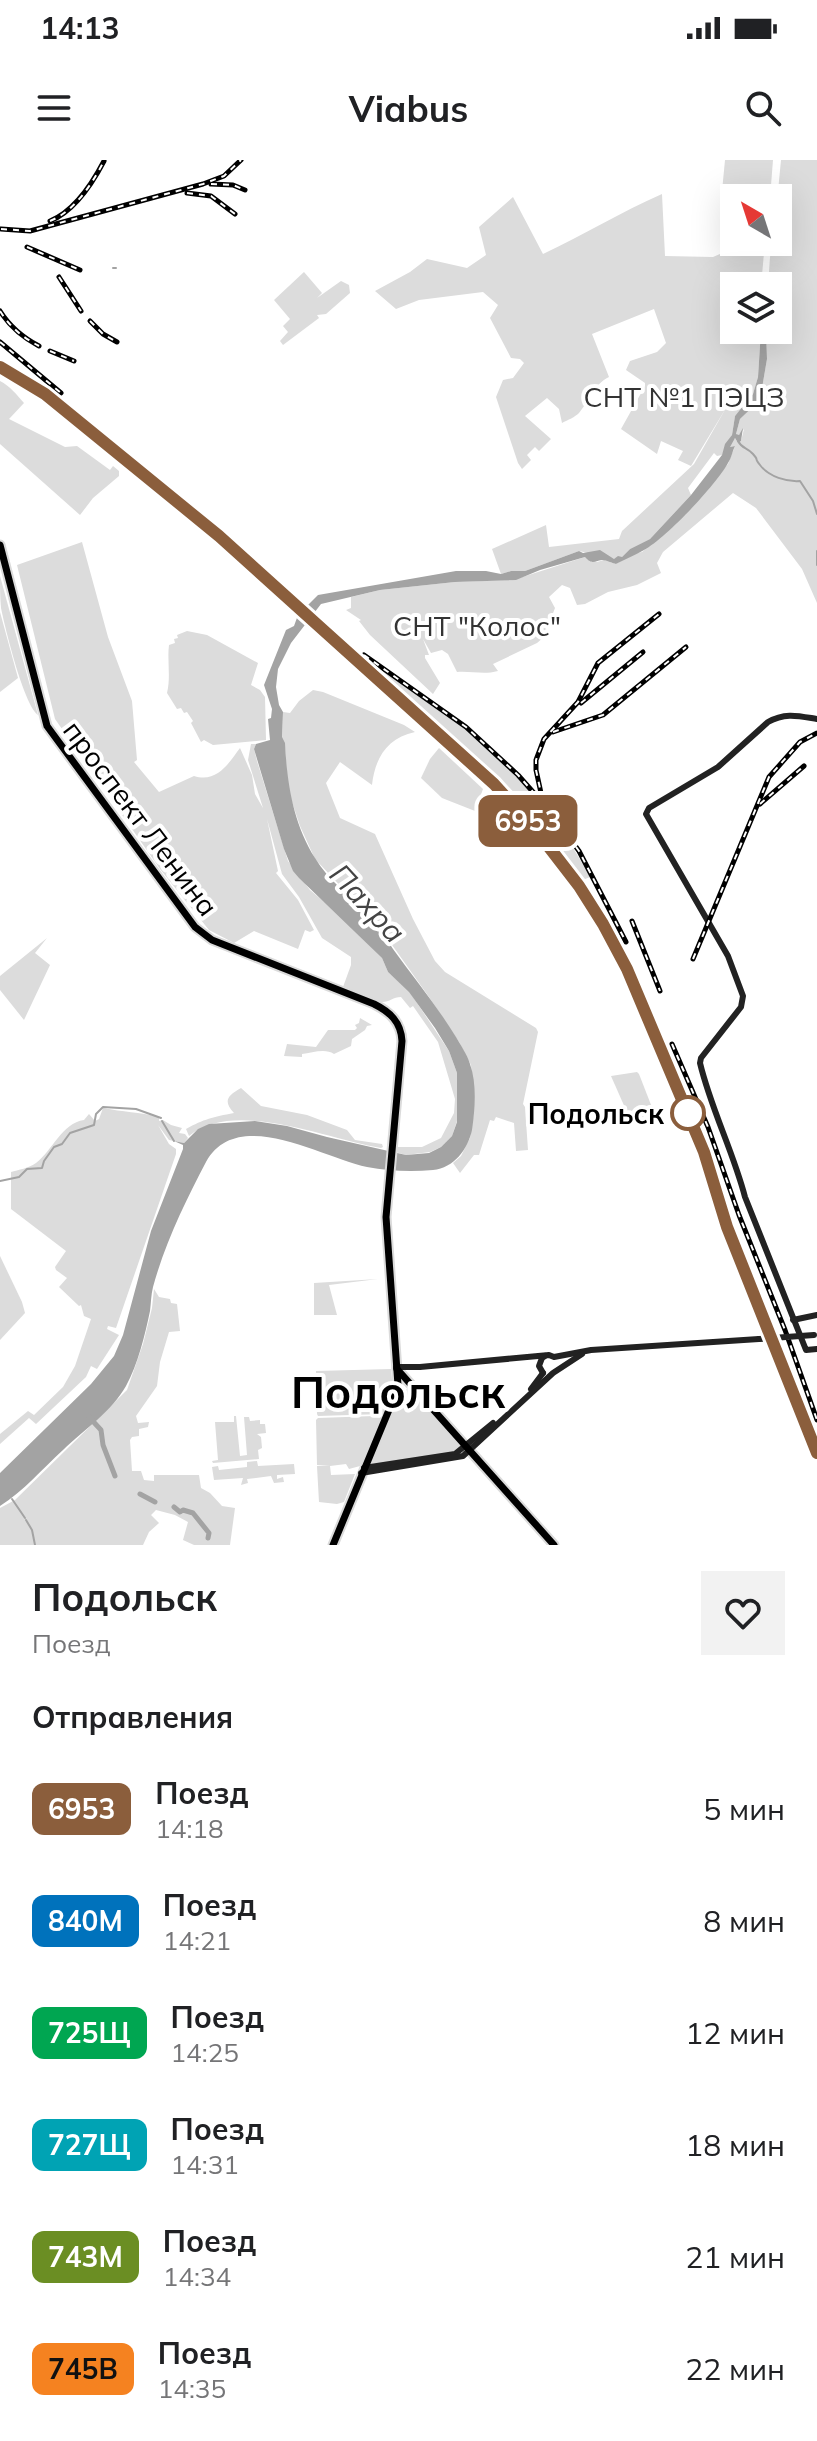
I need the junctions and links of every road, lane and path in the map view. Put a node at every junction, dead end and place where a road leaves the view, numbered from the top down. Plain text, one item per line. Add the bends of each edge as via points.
1 (0, 545) edge
2 (2, 561) edge
3 (817, 719) edge
4 (817, 1315) edge
5 (793, 1320) junction
6 (816, 1335) edge
7 (817, 1349) edge
8 (597, 1350) junction
9 (545, 1356) junction
10 (554, 1357) junction
11 (554, 1372) junction
12 (398, 1373) junction
13 (543, 1373) junction
14 (414, 1390) junction
15 (396, 1393) junction
16 (465, 1450) junction
17 (362, 1471) junction
18 (331, 1545) edge
19 (554, 1545) edge

1 - 2 main road, проспект Ленина
2 - 12 main road, проспект Ленина via 44,717 55,739 202,935 374,1004 400,1029 385,1198
3 - 5 main road via 777,716 718,767 647,811 728,956 744,1002 700,1063
4 - 5 main road
5 - 7 main road via 806,1350
6 - 8 main road, bridge
8 - 10 main road
8 - 11 main road
9 - 10 main road
9 - 12 main road
9 - 13 main road via 539,1362
10 - 11 main road
11 - 13 main road
11 - 16 main road
12 - 14 main road
12 - 15 main road, проспект Ленина
12 - 17 main road
13 - 16 main road
14 - 15 main road via 406,1387
14 - 16 main road
15 - 17 main road, проспект Ленина
16 - 17 main road via 456,1459
16 - 19 main road
17 - 18 main road

